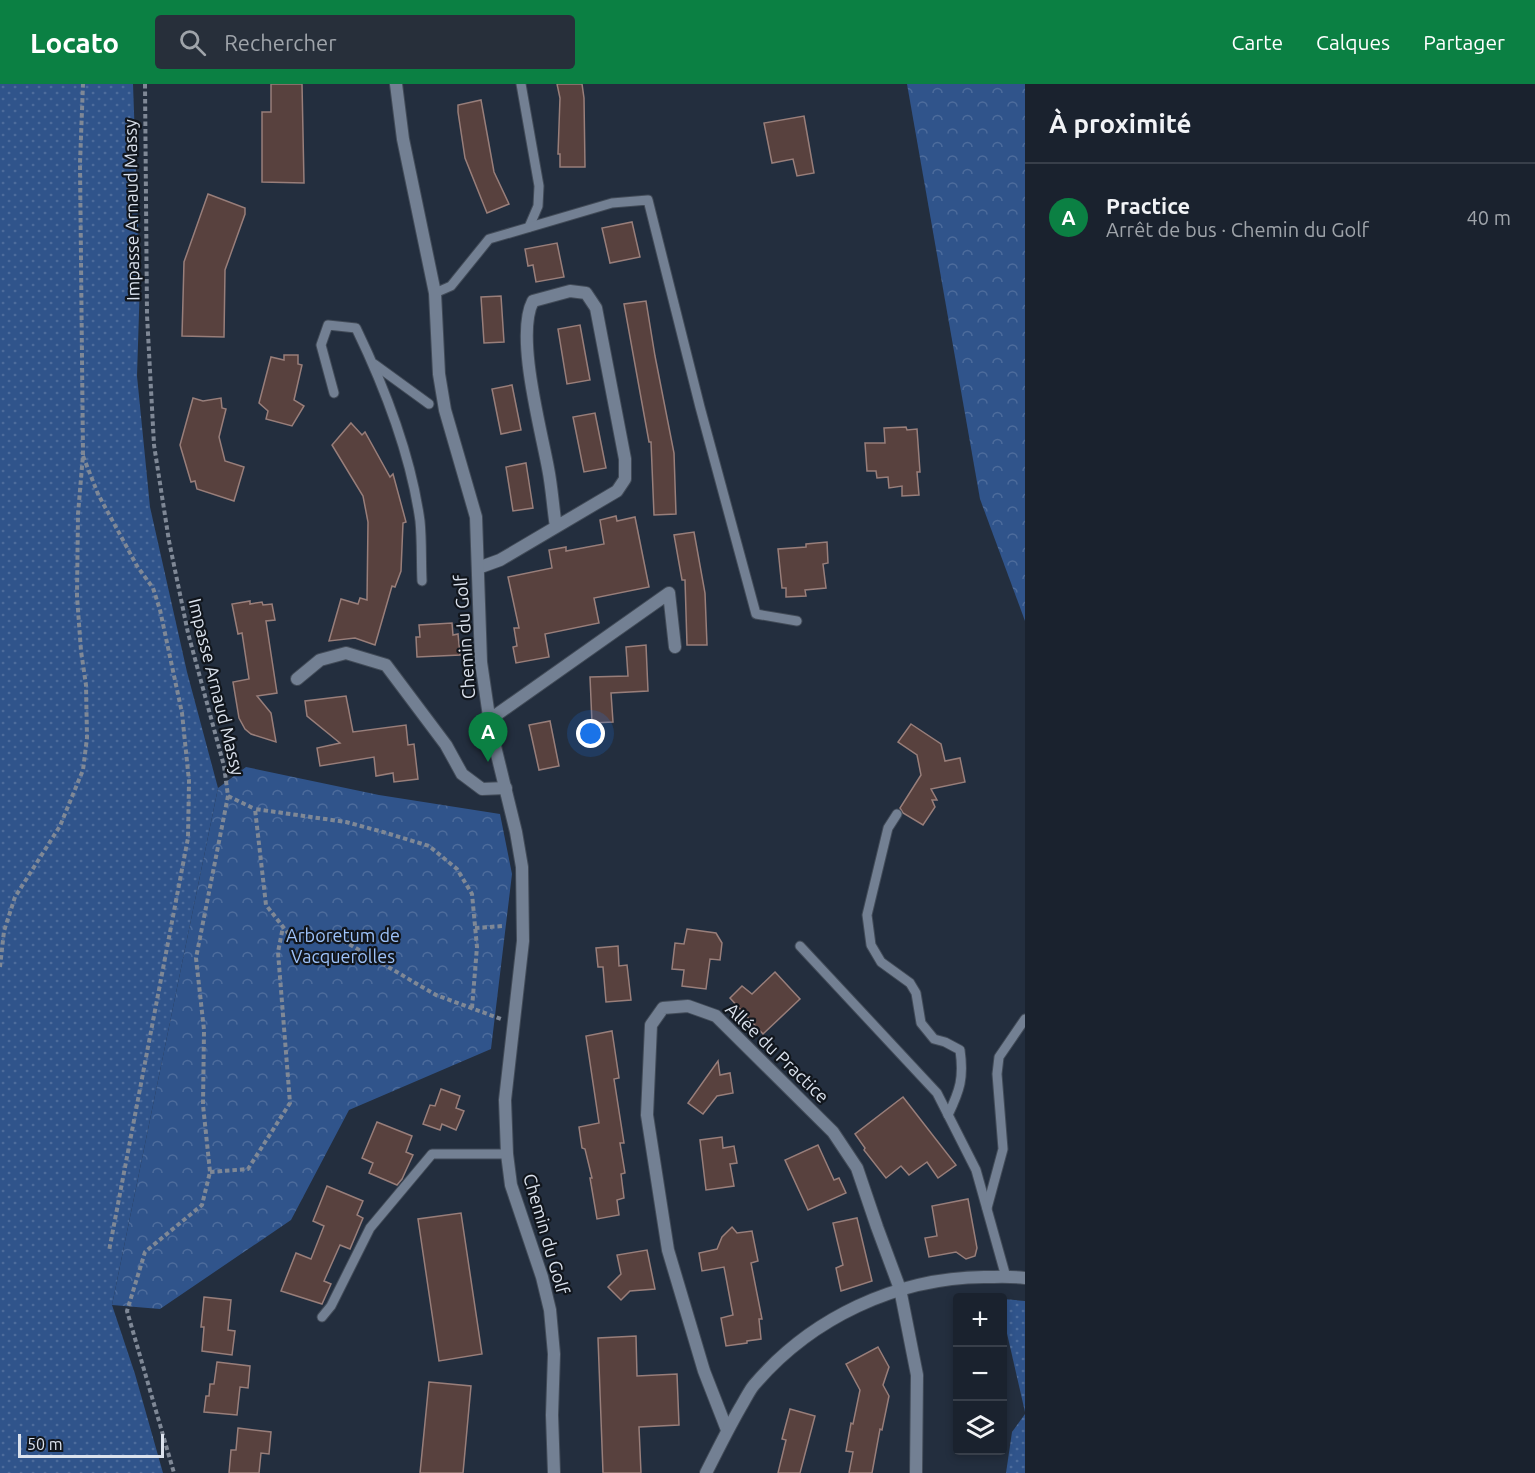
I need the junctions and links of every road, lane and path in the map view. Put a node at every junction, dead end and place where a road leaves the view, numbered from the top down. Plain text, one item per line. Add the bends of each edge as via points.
1 (83, 84) edge
2 (145, 84) edge
3 (396, 84) edge
4 (521, 84) edge
5 (529, 227) junction
6 (435, 293) junction
7 (374, 364) junction
8 (334, 393) dead end
9 (429, 404) dead end
10 (83, 455) junction
11 (556, 527) junction
12 (478, 568) junction
13 (422, 581) dead end
14 (797, 621) dead end
15 (675, 647) dead end
16 (297, 679) dead end
17 (489, 720) junction
18 (506, 788) junction
19 (228, 796) junction
20 (255, 810) junction
21 (897, 814) dead end
22 (503, 926) dead end
23 (284, 927) junction
24 (475, 928) junction
25 (800, 945) dead end
26 (0, 967) edge
27 (472, 1008) junction
28 (1025, 1019) edge
29 (513, 1024) junction
30 (948, 1115) junction
31 (507, 1154) junction
32 (210, 1172) junction
33 (987, 1208) junction
34 (109, 1251) dead end
35 (1006, 1277) junction
36 (1025, 1278) edge
37 (900, 1289) junction
38 (322, 1317) dead end
39 (727, 1430) junction
40 (174, 1473) edge
41 (554, 1473) edge
42 (706, 1473) edge
43 (916, 1473) edge

1 - 10 path
2 - 19 path, Impasse Arnaud Massy via 147,315 154,446 188,633 224,766
3 - 6 street, Chemin du Golf via 403,139
4 - 5 lane via 539,186 538,206
5 - 6 lane via 489,239 451,286
5 - 14 lane via 612,203 648,200 756,614
6 - 12 street, Chemin du Golf via 438,374 476,517
7 - 8 lane via 356,328 328,325 321,345
7 - 9 lane
7 - 13 lane via 405,454 420,521
10 - 26 path via 77,573 86,685 83,770 60,826 15,897 4,931
10 - 34 path via 98,494 153,588 182,713 189,781 188,838
11 - 11 street via 617,491 625,479 625,459 596,308 586,293 570,291 533,301 526,347
11 - 12 street via 500,560
12 - 17 street, Chemin du Golf via 481,662
15 - 17 street via 669,593
16 - 18 street via 320,660 346,653 386,665 462,774 482,789
17 - 18 street, Chemin du Golf
18 - 29 street, Chemin du Golf via 523,885 523,942
19 - 20 path
19 - 32 path, Impasse Arnaud Massy via 196,958 204,1030 203,1105
20 - 23 path via 266,905
20 - 24 path via 346,822 429,846 457,869 472,894
21 - 30 lane via 888,828 867,915 871,945 881,962 910,983 916,993 921,1023 934,1039 960,1050 960,1091
22 - 24 path
23 - 27 path via 291,937 342,940 436,995
23 - 32 path via 278,952 290,1103 248,1169
24 - 27 path
25 - 30 lane via 937,1094
27 - 29 path
28 - 33 lane via 999,1058 1003,1149
29 - 31 street, Chemin du Golf via 505,1100
30 - 33 lane via 976,1170
31 - 38 lane via 432,1154 370,1228
31 - 41 street, Chemin du Golf via 511,1185 543,1277 550,1310
32 - 40 path, Impasse Arnaud Massy via 202,1205 145,1252 127,1311
33 - 35 lane
35 - 36 street
35 - 37 street via 960,1277
37 - 39 street via 829,1321 783,1356 753,1386
37 - 39 street, Allée du Practice via 857,1168 833,1132 716,1016 688,1006 663,1008 651,1025 647,1115 668,1250 704,1371
37 - 43 street, Allée du Practice via 917,1374
39 - 42 street

